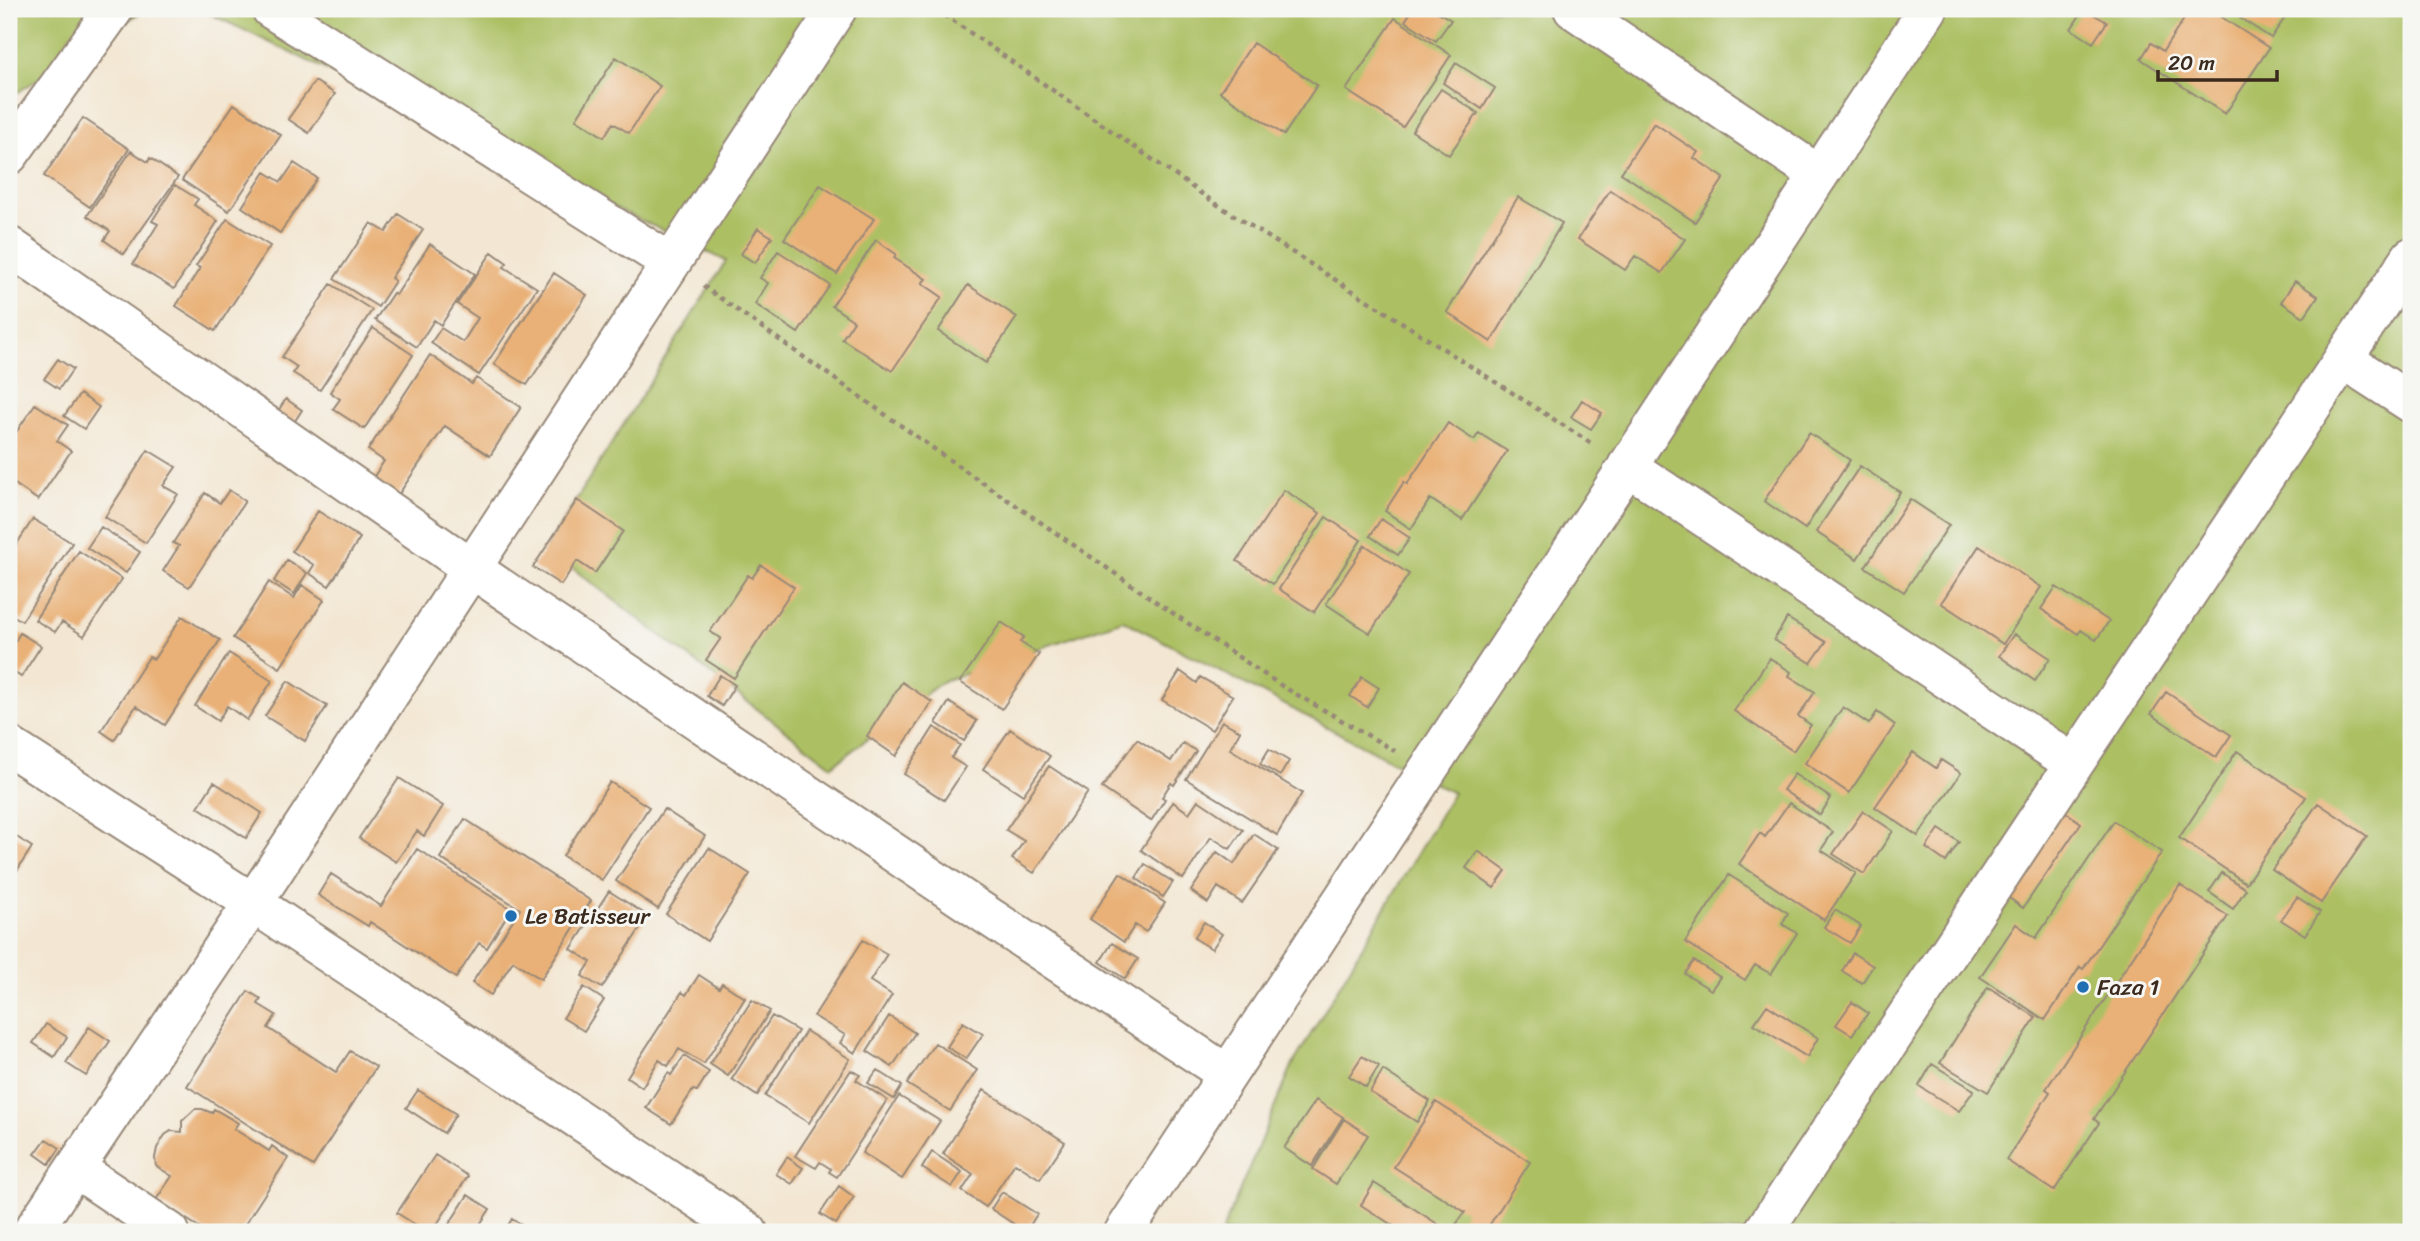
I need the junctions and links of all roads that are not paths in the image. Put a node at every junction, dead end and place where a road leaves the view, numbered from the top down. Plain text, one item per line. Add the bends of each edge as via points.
1 (114, 9) edge
2 (271, 9) edge
3 (837, 9) edge
4 (1573, 9) edge
5 (1928, 9) edge
6 (9, 155) edge
7 (1819, 175) junction
8 (9, 246) edge
9 (2411, 257) edge
10 (671, 263) junction
11 (2343, 359) junction
12 (2411, 403) edge
13 (1627, 466) junction
14 (471, 568) junction
15 (9, 746) edge
16 (2074, 764) junction
17 (253, 903) junction
18 (1227, 1074) junction
19 (75, 1168) junction
20 (32, 1232) edge
21 (170, 1232) edge
22 (748, 1232) edge
23 (1124, 1232) edge
24 (1763, 1232) edge

1 - 6 street
2 - 10 street
3 - 10 street
4 - 7 street
5 - 7 street
7 - 13 street
8 - 14 street
9 - 11 street
10 - 14 street
11 - 12 street
11 - 16 street
13 - 16 street
13 - 18 street
14 - 17 street
14 - 18 street
15 - 17 street
16 - 24 street
17 - 19 street
17 - 22 street
18 - 23 street
19 - 20 street
19 - 21 street

